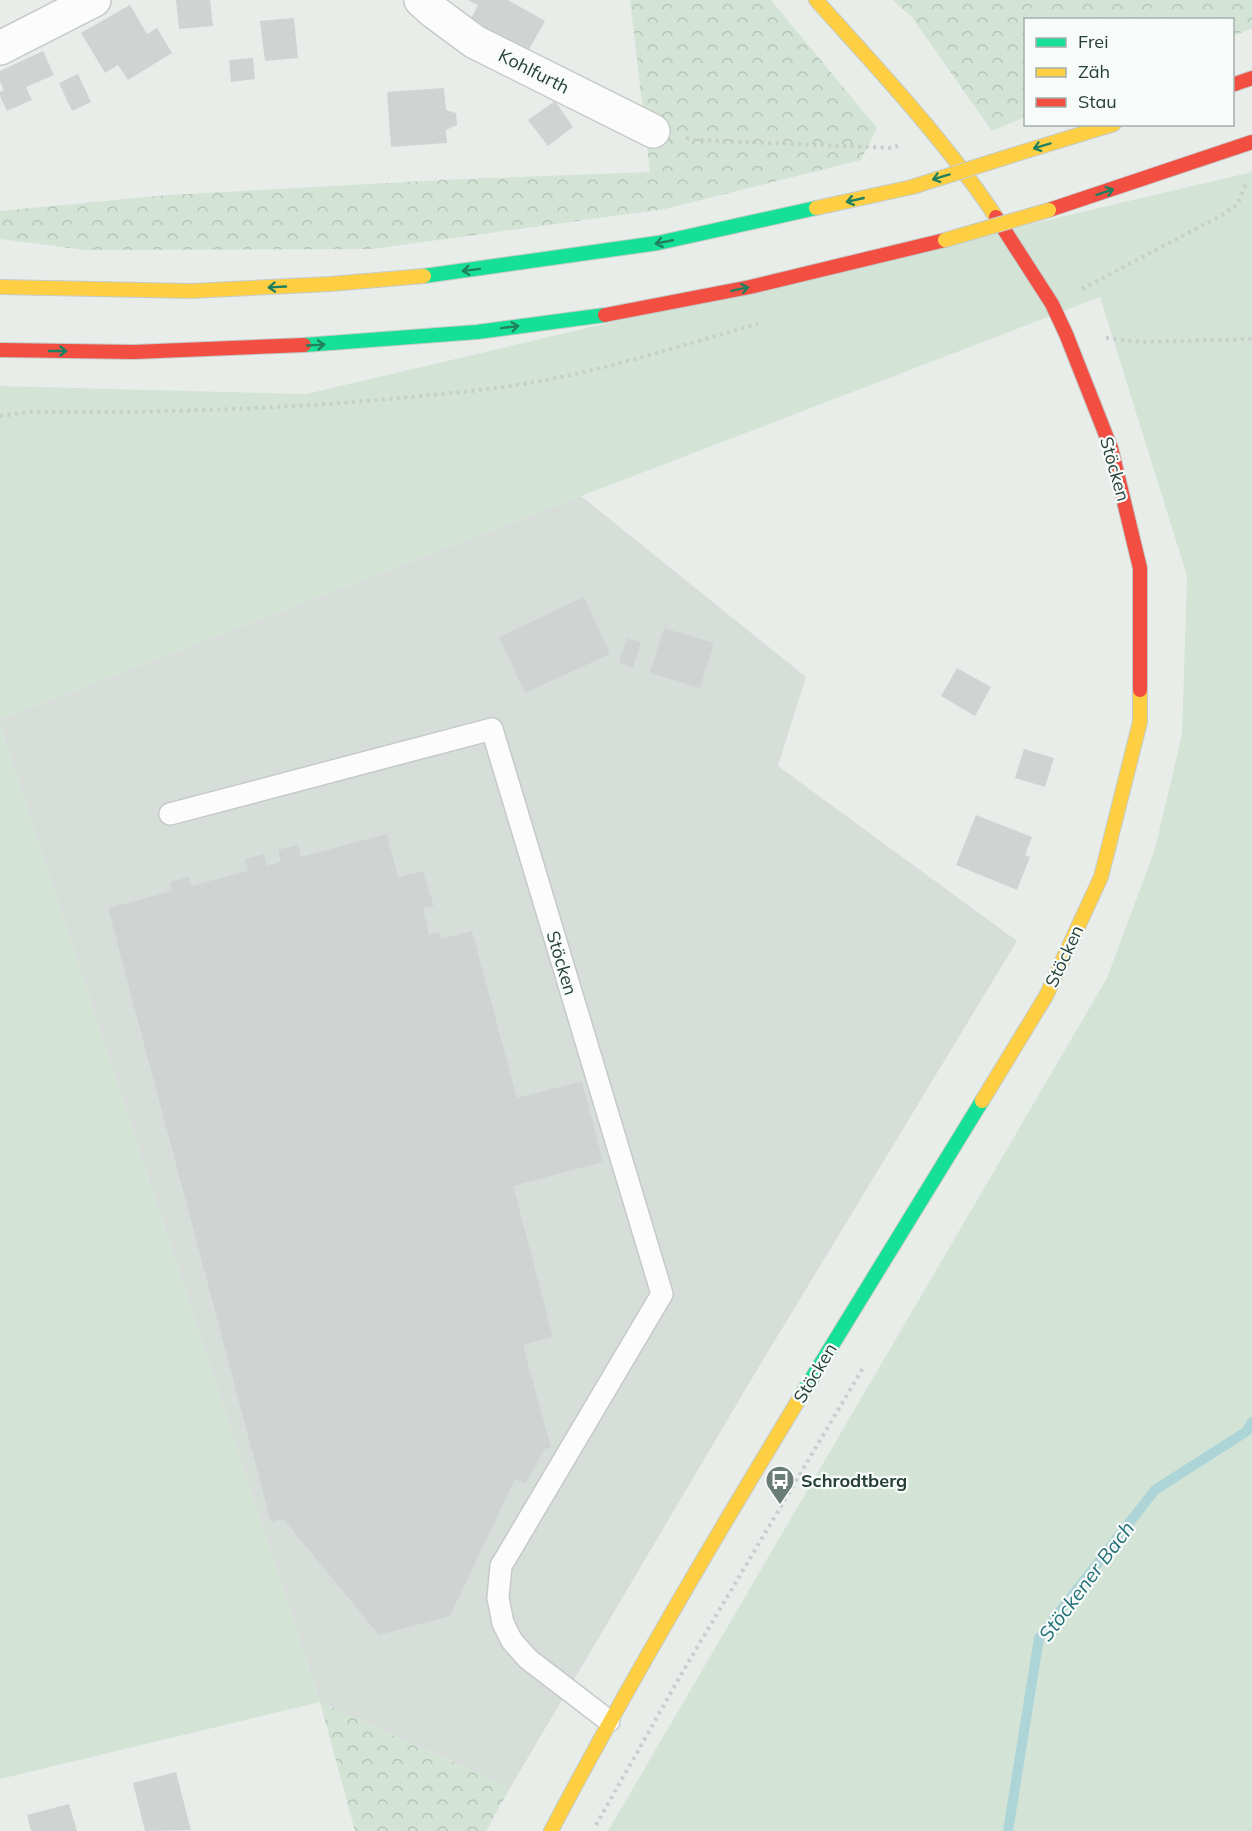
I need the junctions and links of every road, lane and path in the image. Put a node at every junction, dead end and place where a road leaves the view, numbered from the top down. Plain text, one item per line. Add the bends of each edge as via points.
1 (93, 0) edge
2 (422, 0) edge
3 (816, 0) edge
4 (0, 48) edge
5 (1252, 78) edge
6 (1234, 85) edge
7 (1108, 126) edge
8 (653, 131) joint
9 (1252, 142) edge
10 (892, 148) dead end
11 (1247, 181) dead end
12 (0, 287) edge
13 (1052, 304) junction
14 (760, 323) dead end
15 (1066, 334) junction
16 (1252, 339) edge
17 (0, 350) edge
18 (0, 416) edge
19 (170, 814) dead end
20 (609, 1721) junction
21 (551, 1831) edge

1 - 4 street
2 - 8 street, Kohlfurth via 475,42
3 - 13 main road, Stöcken via 933,131 976,187
5 - 6 main road
7 -> 12 main road, bridge via 912,187 658,243 444,274 330,284 190,291
8 - 10 path via 696,140
17 -> 9 main road, bridge via 199,351 337,344 565,320 683,301 945,240 1049,210
11 - 13 path via 1237,205 1220,216
13 - 15 main road, Stöcken
14 - 18 path via 637,359 530,383 443,394 225,410 29,412
15 - 16 path via 1143,342
15 - 20 main road, Stöcken via 1111,448 1140,568 1140,722 1101,877 1046,996 743,1491
19 - 20 lane, Stöcken via 492,729 662,1294 501,1566 498,1598 512,1641 528,1659
20 - 21 main road, Stöcken

